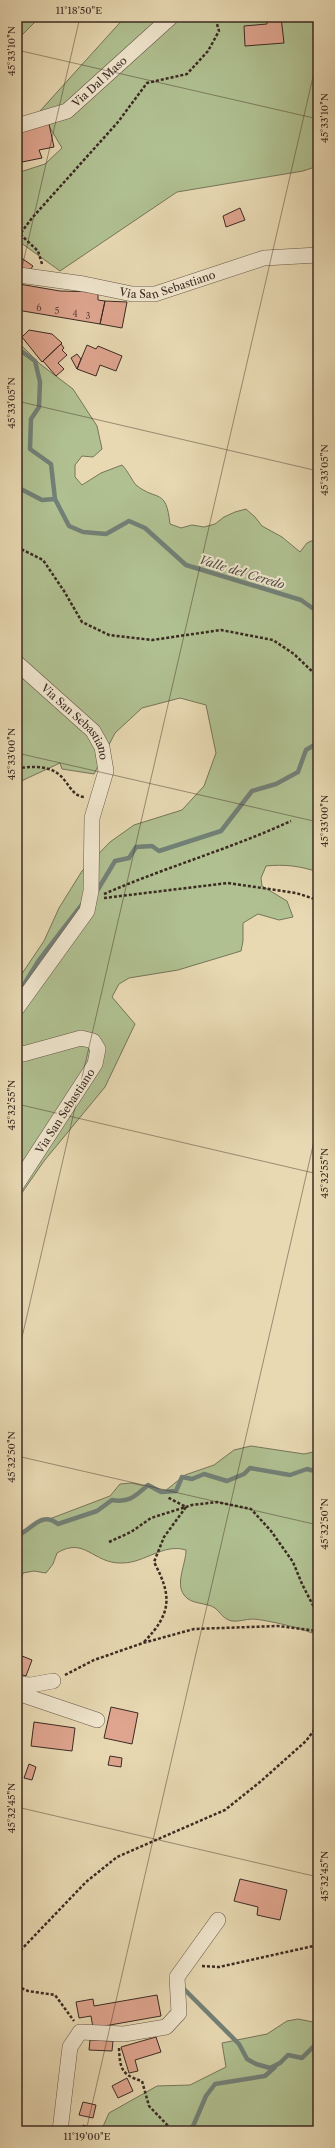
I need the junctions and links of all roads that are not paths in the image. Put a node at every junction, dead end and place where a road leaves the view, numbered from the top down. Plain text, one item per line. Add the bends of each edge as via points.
1 (171, 17) edge
2 (17, 126) edge
3 (318, 255) edge
4 (17, 278) edge
5 (17, 663) edge
6 (17, 1008) edge
7 (17, 1051) edge
8 (17, 1184) edge
9 (54, 1681) road end
10 (17, 1684) edge
11 (17, 1693) edge
12 (97, 1720) dead end
13 (218, 1920) dead end
14 (60, 2131) edge

1 - 2 street, Via Dal Maso via 68,111
3 - 4 street, Via San Sebastiano via 264,258 155,294 132,294 19,275
5 - 6 street, Via San Sebastiano via 93,731 102,747 106,771 92,818 91,891 87,910
7 - 8 street, Via San Sebastiano via 23,1054 81,1038 93,1041 98,1049 95,1064
9 - 10 street via 32,1685
11 - 12 street
13 - 14 street via 178,1977 179,2013 166,2027 124,2034 80,2032 70,2047

